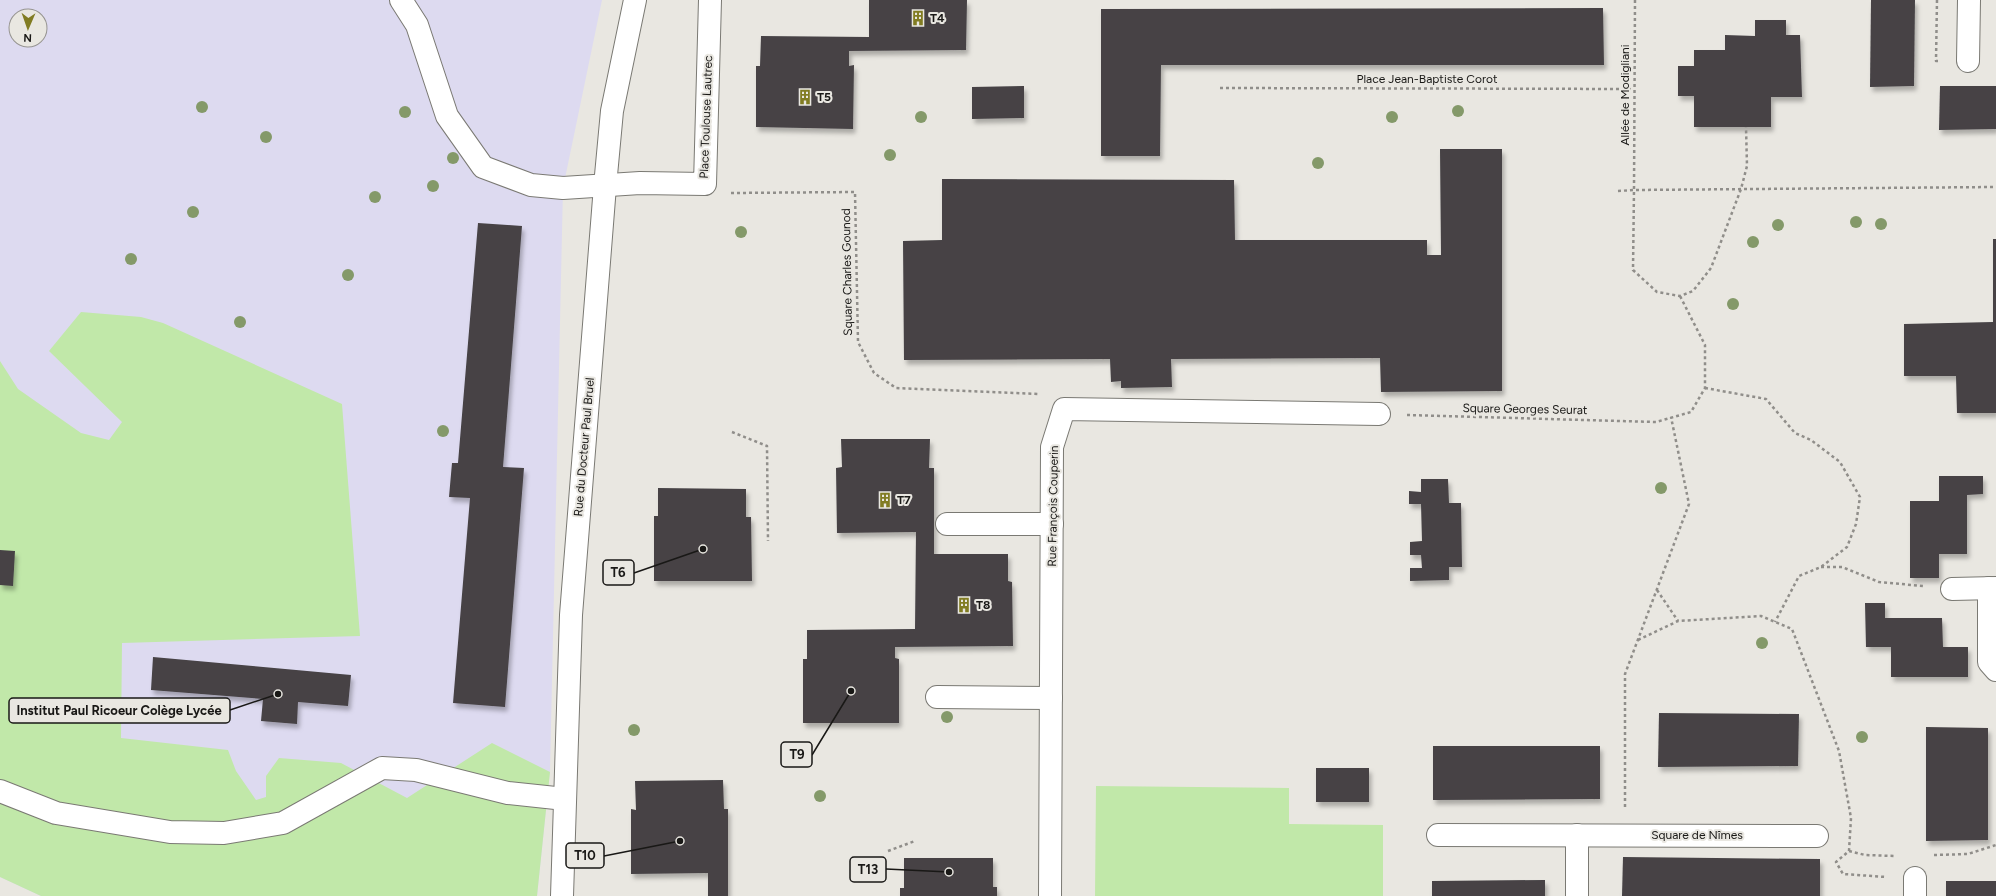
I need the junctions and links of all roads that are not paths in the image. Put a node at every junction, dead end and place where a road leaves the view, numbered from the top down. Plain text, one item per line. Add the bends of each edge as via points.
1 (400, 0) edge
2 (635, 0) edge
3 (710, 0) edge
4 (1969, 0) edge
5 (1968, 61) dead end
6 (605, 186) junction
7 (1379, 414) road end
8 (947, 524) dead end
9 (1052, 524) junction
10 (1992, 588) edge
11 (1952, 589) road end
12 (1996, 670) edge
13 (937, 697) dead end
14 (1051, 698) junction
15 (0, 792) edge
16 (565, 799) junction
17 (1438, 835) dead end
18 (1577, 835) junction
19 (1817, 836) dead end
20 (562, 896) edge
21 (1050, 896) edge
22 (1576, 896) edge

1 - 6 street, Place Toulouse Lautrec via 417,25 447,116 483,167 531,185 562,188
2 - 6 street, Rue du Docteur Paul Bruel via 612,111
3 - 6 street, Place Toulouse Lautrec via 705,184
4 - 5 street
6 - 16 street, Rue du Docteur Paul Bruel via 571,615
7 - 9 street, Rue François Couperin via 1064,409 1052,447
8 - 9 street
9 - 14 street, Rue François Couperin
10 - 11 street
10 - 12 street via 1989,662
13 - 14 street
14 - 21 street, Rue François Couperin
15 - 16 street via 56,813 170,832 193,833 224,833 283,823 382,768 416,770 508,793
16 - 20 street, Rue du Docteur Paul Bruel
17 - 18 street, Square de Nîmes
18 - 19 street, Square de Nîmes
18 - 22 street

